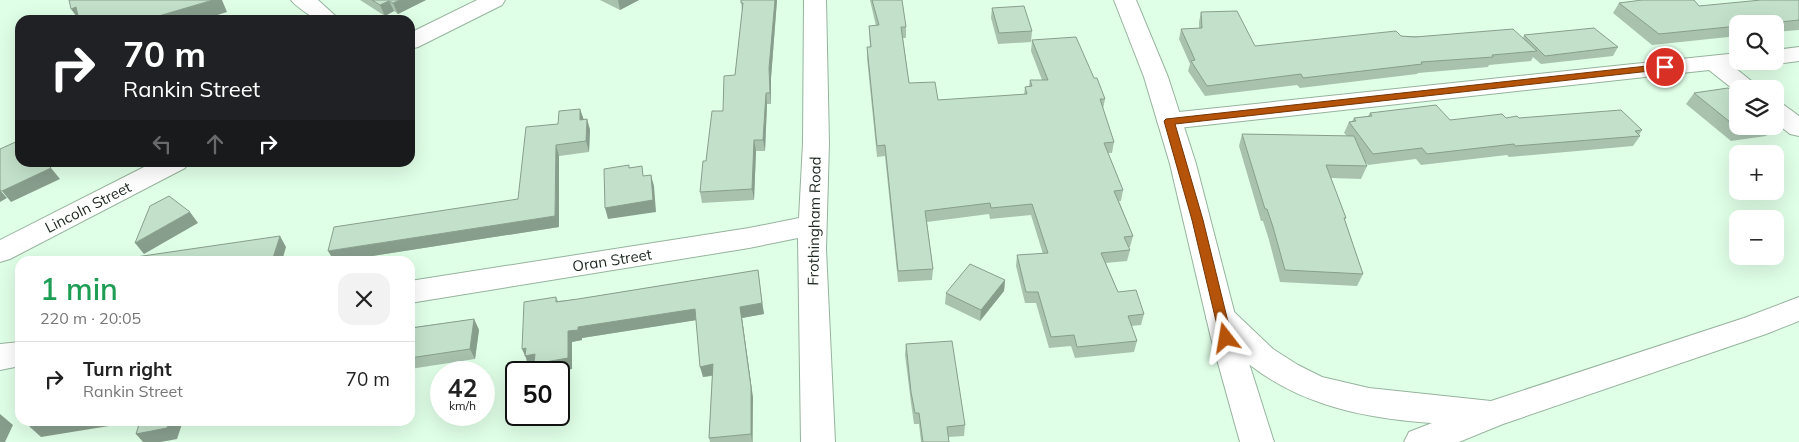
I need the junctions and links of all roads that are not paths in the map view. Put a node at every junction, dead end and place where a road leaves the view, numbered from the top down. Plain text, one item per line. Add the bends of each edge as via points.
1 (302, 0) edge
2 (494, 0) edge
3 (815, 0) edge
4 (1125, 0) edge
5 (322, 15) edge
6 (415, 40) edge
7 (1799, 54) edge
8 (1784, 55) edge
9 (1729, 61) edge
10 (1713, 62) junction
11 (1736, 80) edge
12 (1784, 117) edge
13 (1169, 121) junction
14 (1799, 128) edge
15 (166, 167) edge
16 (812, 225) junction
17 (0, 252) edge
18 (415, 291) edge
19 (1799, 308) edge
20 (1221, 318) junction
21 (15, 355) edge
22 (0, 358) edge
23 (1493, 414) junction
24 (818, 442) edge
25 (1258, 442) edge
26 (1421, 442) edge

1 - 5 main road
2 - 6 main road
3 - 16 main road, Frothingham Road via 816,143
4 - 13 main road via 1156,77
7 - 8 main road
9 - 10 main road
10 - 11 main road
10 - 13 main road
12 - 14 main road
13 - 20 main road
15 - 17 main road, Lincoln Street
16 - 18 main road, Oran Street
16 - 24 main road, Frothingham Road
19 - 23 main road via 1755,326
20 - 23 main road via 1263,358 1300,382 1343,396 1393,405
20 - 25 main road
21 - 22 main road
23 - 26 main road

